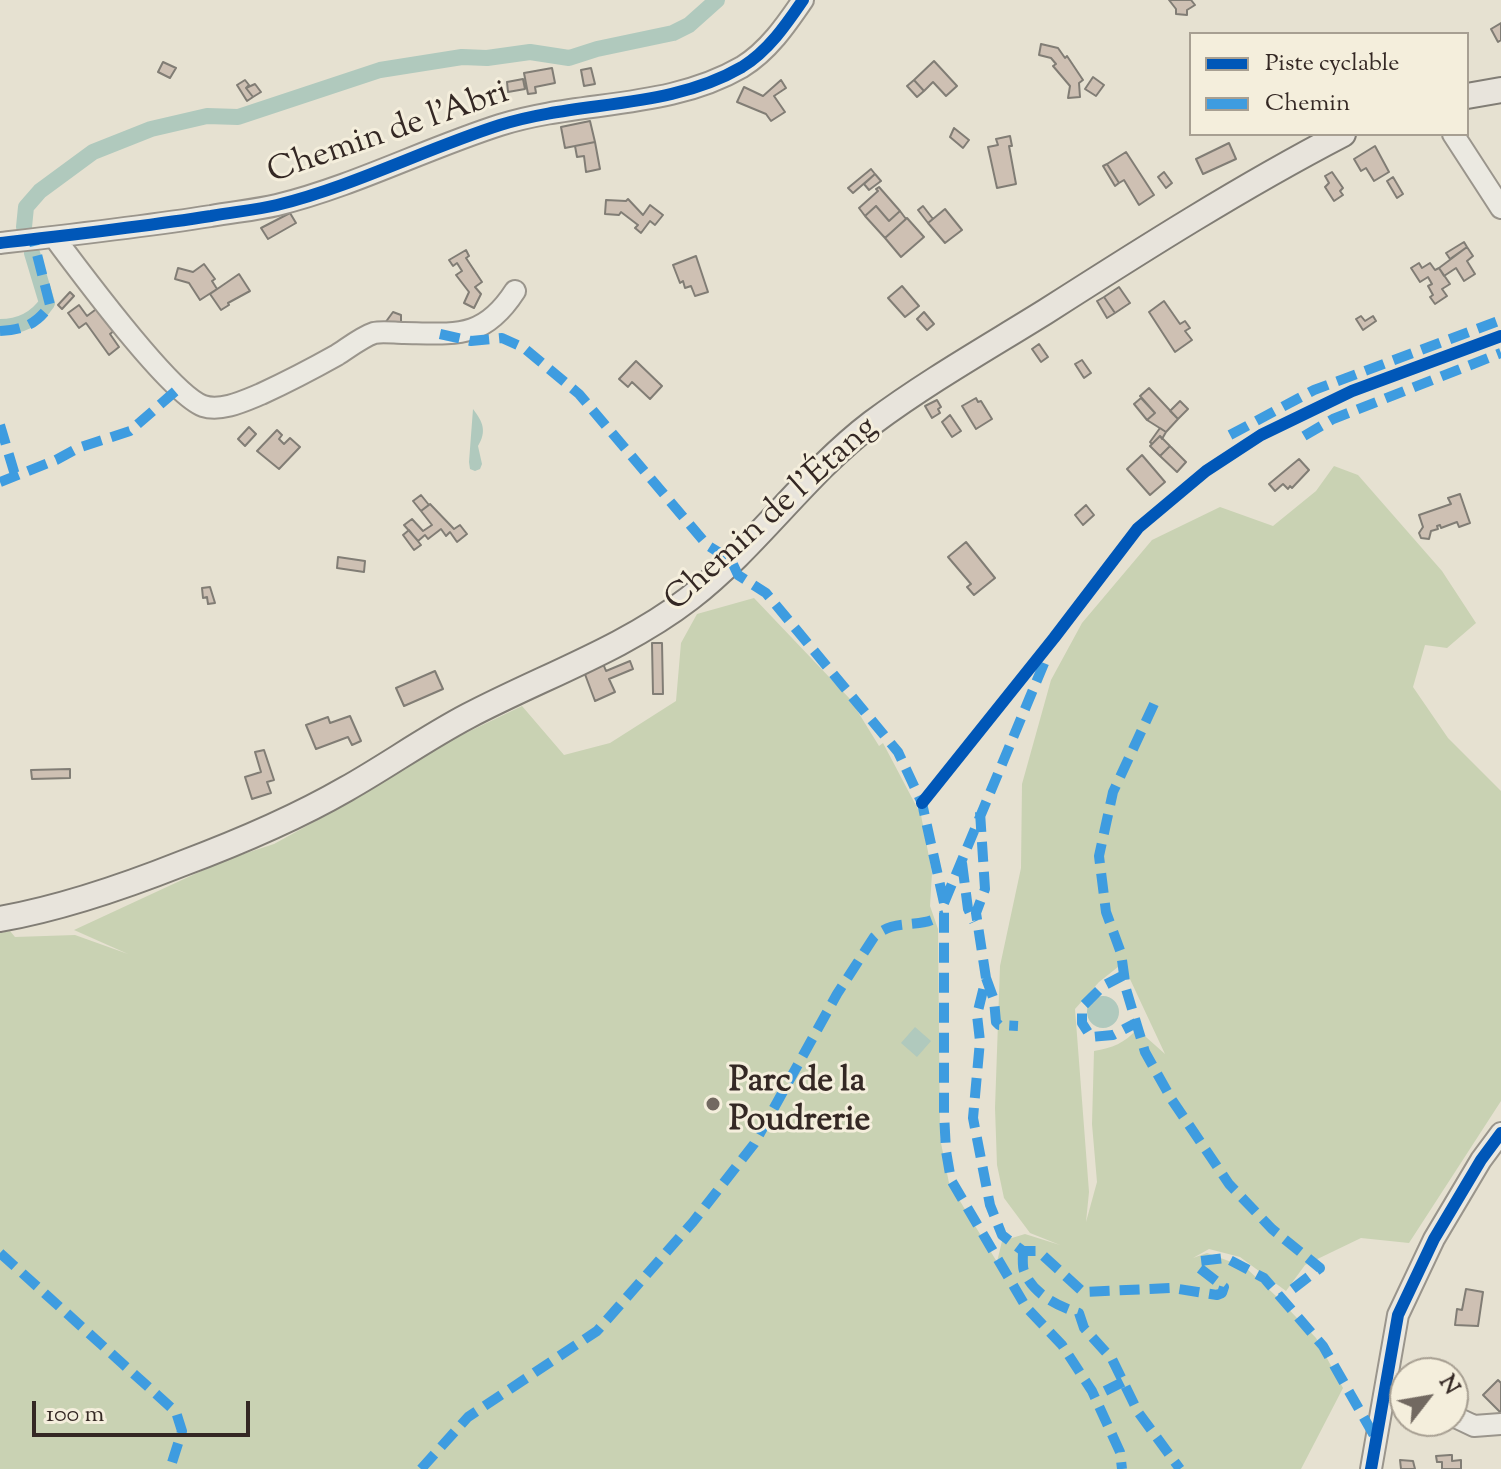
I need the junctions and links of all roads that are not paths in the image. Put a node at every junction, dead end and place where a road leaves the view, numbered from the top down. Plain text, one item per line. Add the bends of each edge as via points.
1 (803, 0) edge
2 (1501, 90) edge
3 (1469, 96) edge
4 (1339, 136) edge
5 (1454, 136) edge
6 (1501, 208) edge
7 (54, 237) junction
8 (0, 243) edge
9 (515, 291) dead end
10 (0, 919) edge
11 (1501, 1133) edge
12 (1397, 1357) edge
13 (1389, 1413) edge
14 (1469, 1424) edge
15 (1501, 1424) edge
16 (1371, 1469) edge

1 - 7 street, Chemin de l'Abri via 784,28 743,66 692,88 499,125 276,205
2 - 3 main road
4 - 10 main road, Chemin de l’Étang via 906,399 839,451 722,570 656,622 460,720 347,789 279,823 139,880
5 - 6 street
7 - 8 street, Chemin de l'Abri
7 - 9 street via 155,362 203,406 227,407 258,395 374,333 476,330 494,318
11 - 12 street via 1434,1239 1398,1315
13 - 16 street
14 - 15 street

